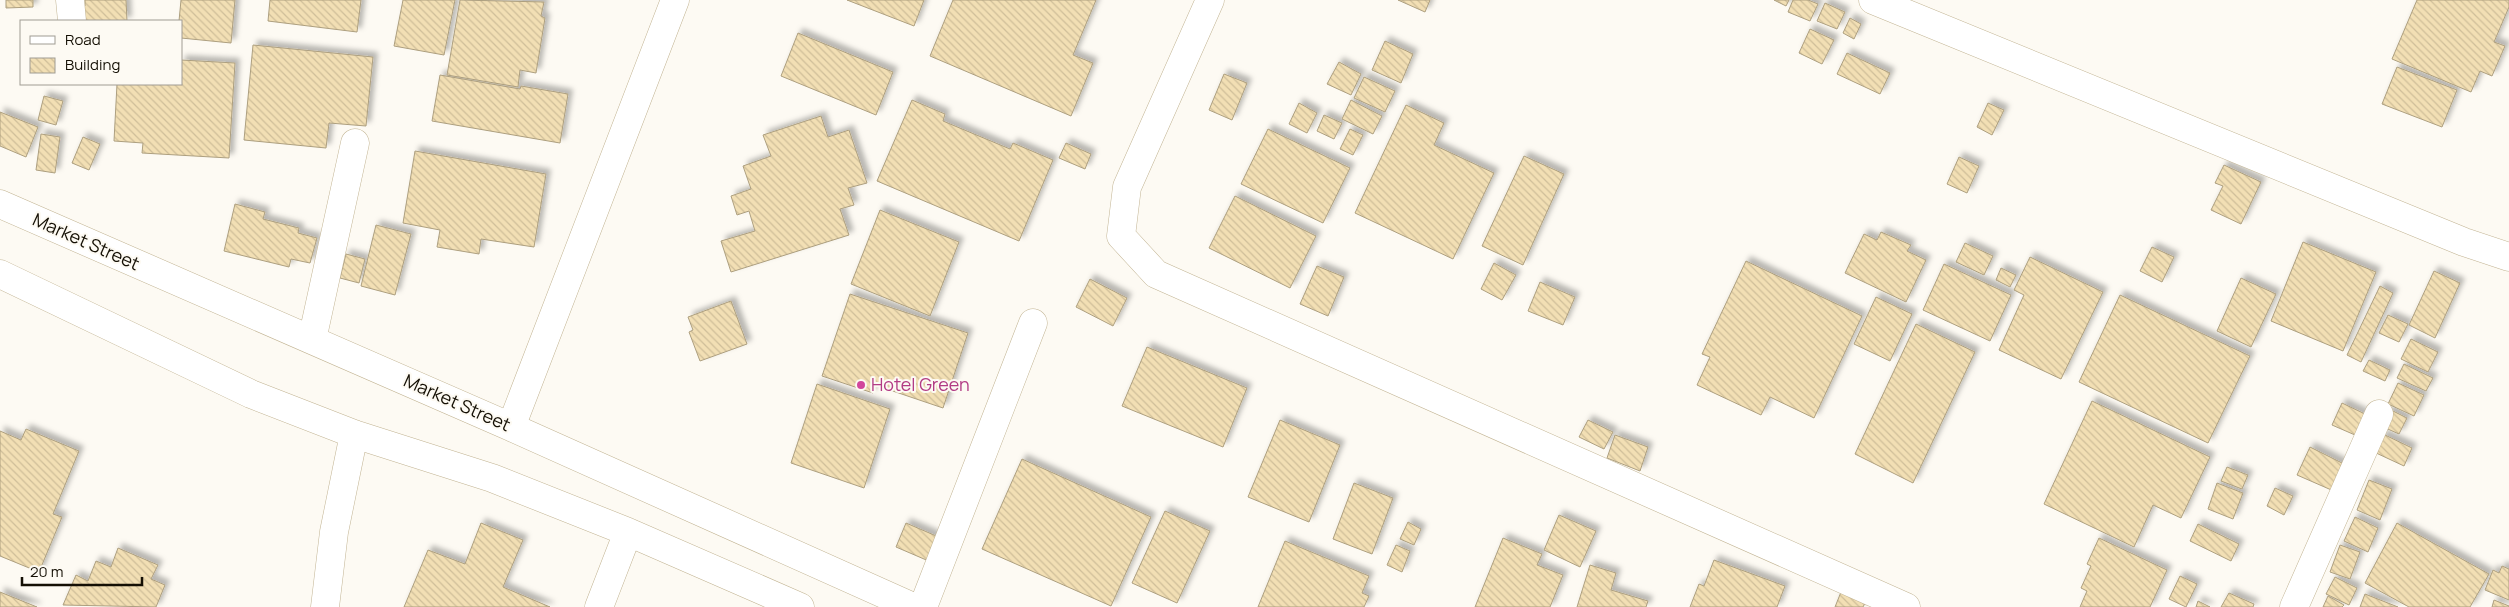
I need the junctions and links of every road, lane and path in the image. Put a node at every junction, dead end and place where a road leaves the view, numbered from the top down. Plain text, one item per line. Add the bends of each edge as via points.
1 (70, 0) edge
2 (675, 0) edge
3 (1210, 0) edge
4 (1873, 0) edge
5 (72, 20) edge
6 (355, 143) dead end
7 (0, 204) edge
8 (2509, 257) edge
9 (0, 274) edge
10 (1033, 323) dead end
11 (312, 340) junction
12 (2379, 414) dead end
13 (511, 427) junction
14 (354, 434) junction
15 (628, 532) junction
16 (325, 607) edge
17 (599, 607) edge
18 (800, 607) edge
19 (912, 607) edge
20 (923, 607) edge
21 (1906, 607) edge
22 (2294, 607) edge

1 - 5 street
2 - 13 street
3 - 21 street via 1127,187 1121,236 1156,274
4 - 8 street via 2464,242
6 - 11 street
7 - 11 street, Market Street
9 - 14 street via 251,394
10 - 20 street
11 - 13 street, Market Street
12 - 22 street
13 - 19 street, Market Street
14 - 15 street via 492,478
14 - 16 street via 334,532
15 - 17 street
15 - 18 street

